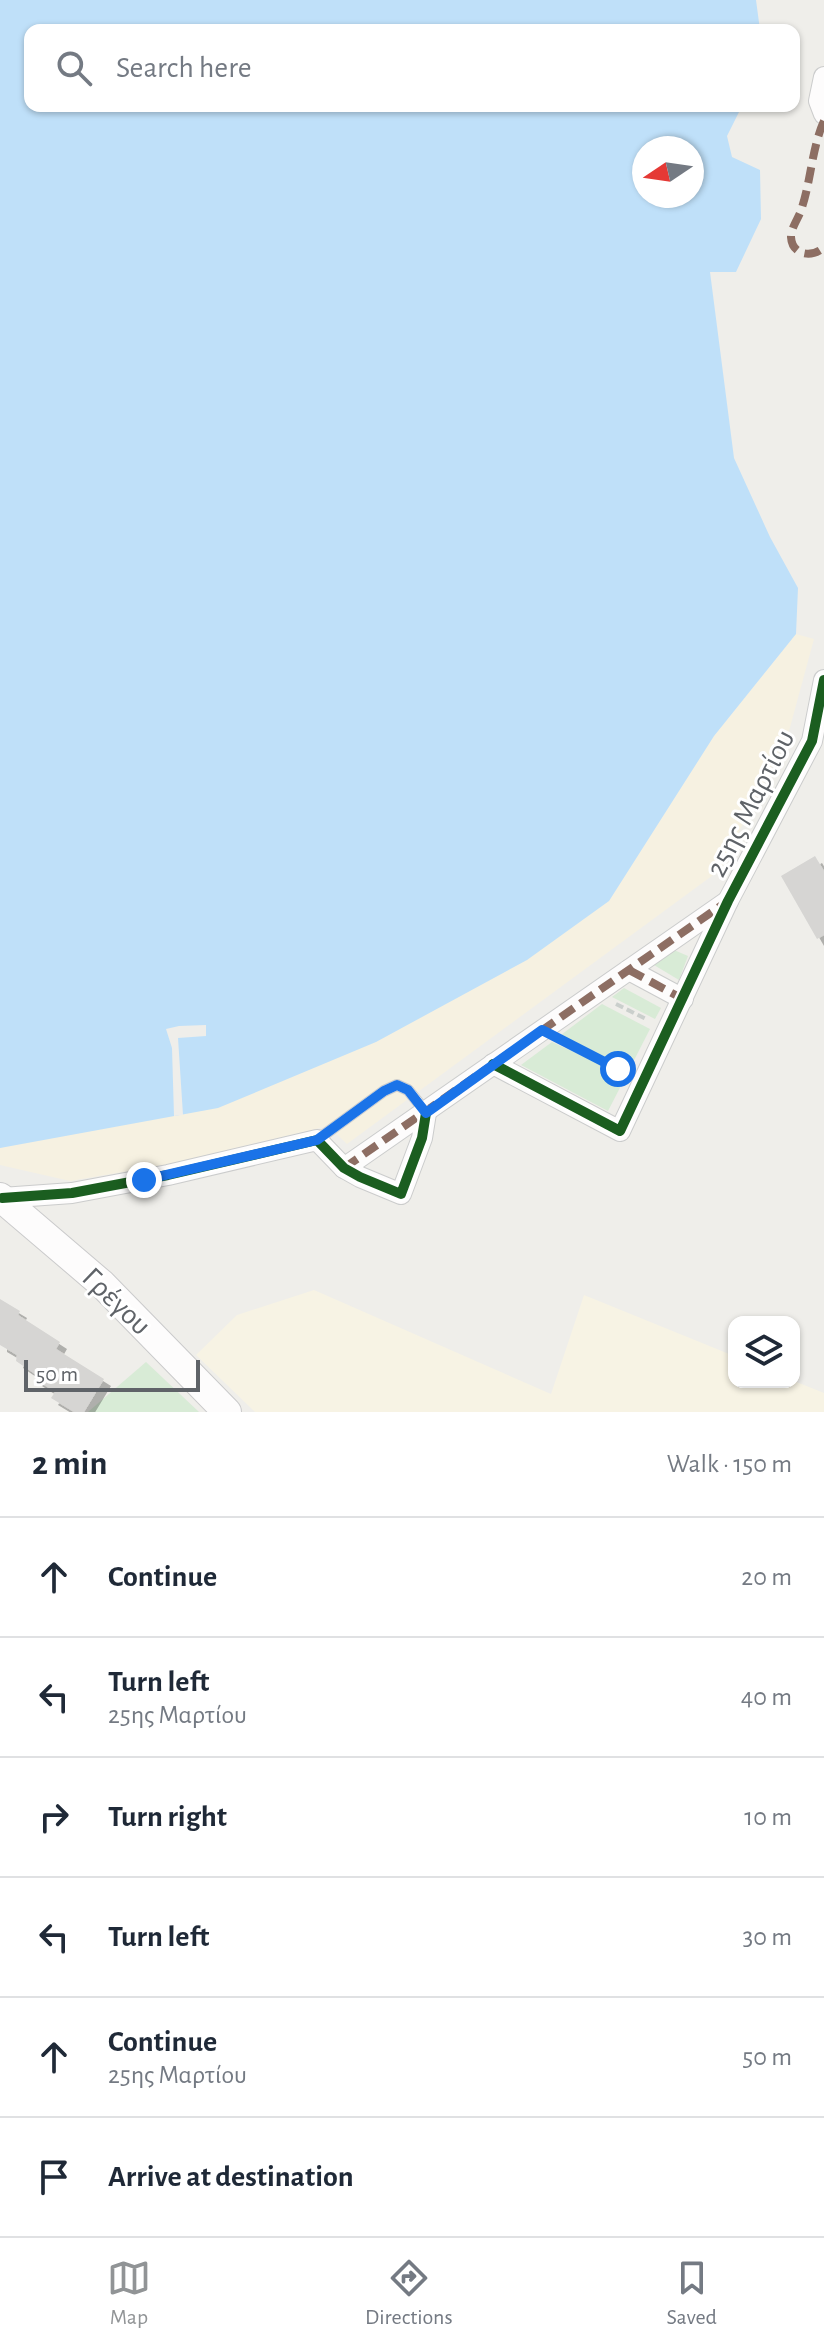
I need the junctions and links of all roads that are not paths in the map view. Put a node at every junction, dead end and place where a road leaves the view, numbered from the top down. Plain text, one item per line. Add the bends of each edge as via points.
1 (824, 77) edge
2 (824, 114) edge
3 (824, 680) edge
4 (818, 744) edge
5 (728, 901) junction
6 (629, 970) junction
7 (683, 999) junction
8 (493, 1064) junction
9 (426, 1113) junction
10 (317, 1140) junction
11 (344, 1168) junction
12 (1, 1197) edge
13 (227, 1412) edge

1 - 2 street via 819,101
3 - 4 street, 25ης Μαρτίου
4 - 5 street, 25ης Μαρτίου
5 - 6 street, 25ης Μαρτίου
5 - 7 street
6 - 7 street
6 - 8 street, 25ης Μαρτίου
7 - 8 street via 620,1131
8 - 9 street, 25ης Μαρτίου
9 - 10 lane via 408,1090 397,1085
9 - 11 street, 25ης Μαρτίου
9 - 11 street via 401,1194
10 - 11 street
10 - 12 street via 72,1193
12 - 13 main road, Γρέγου via 102,1284

